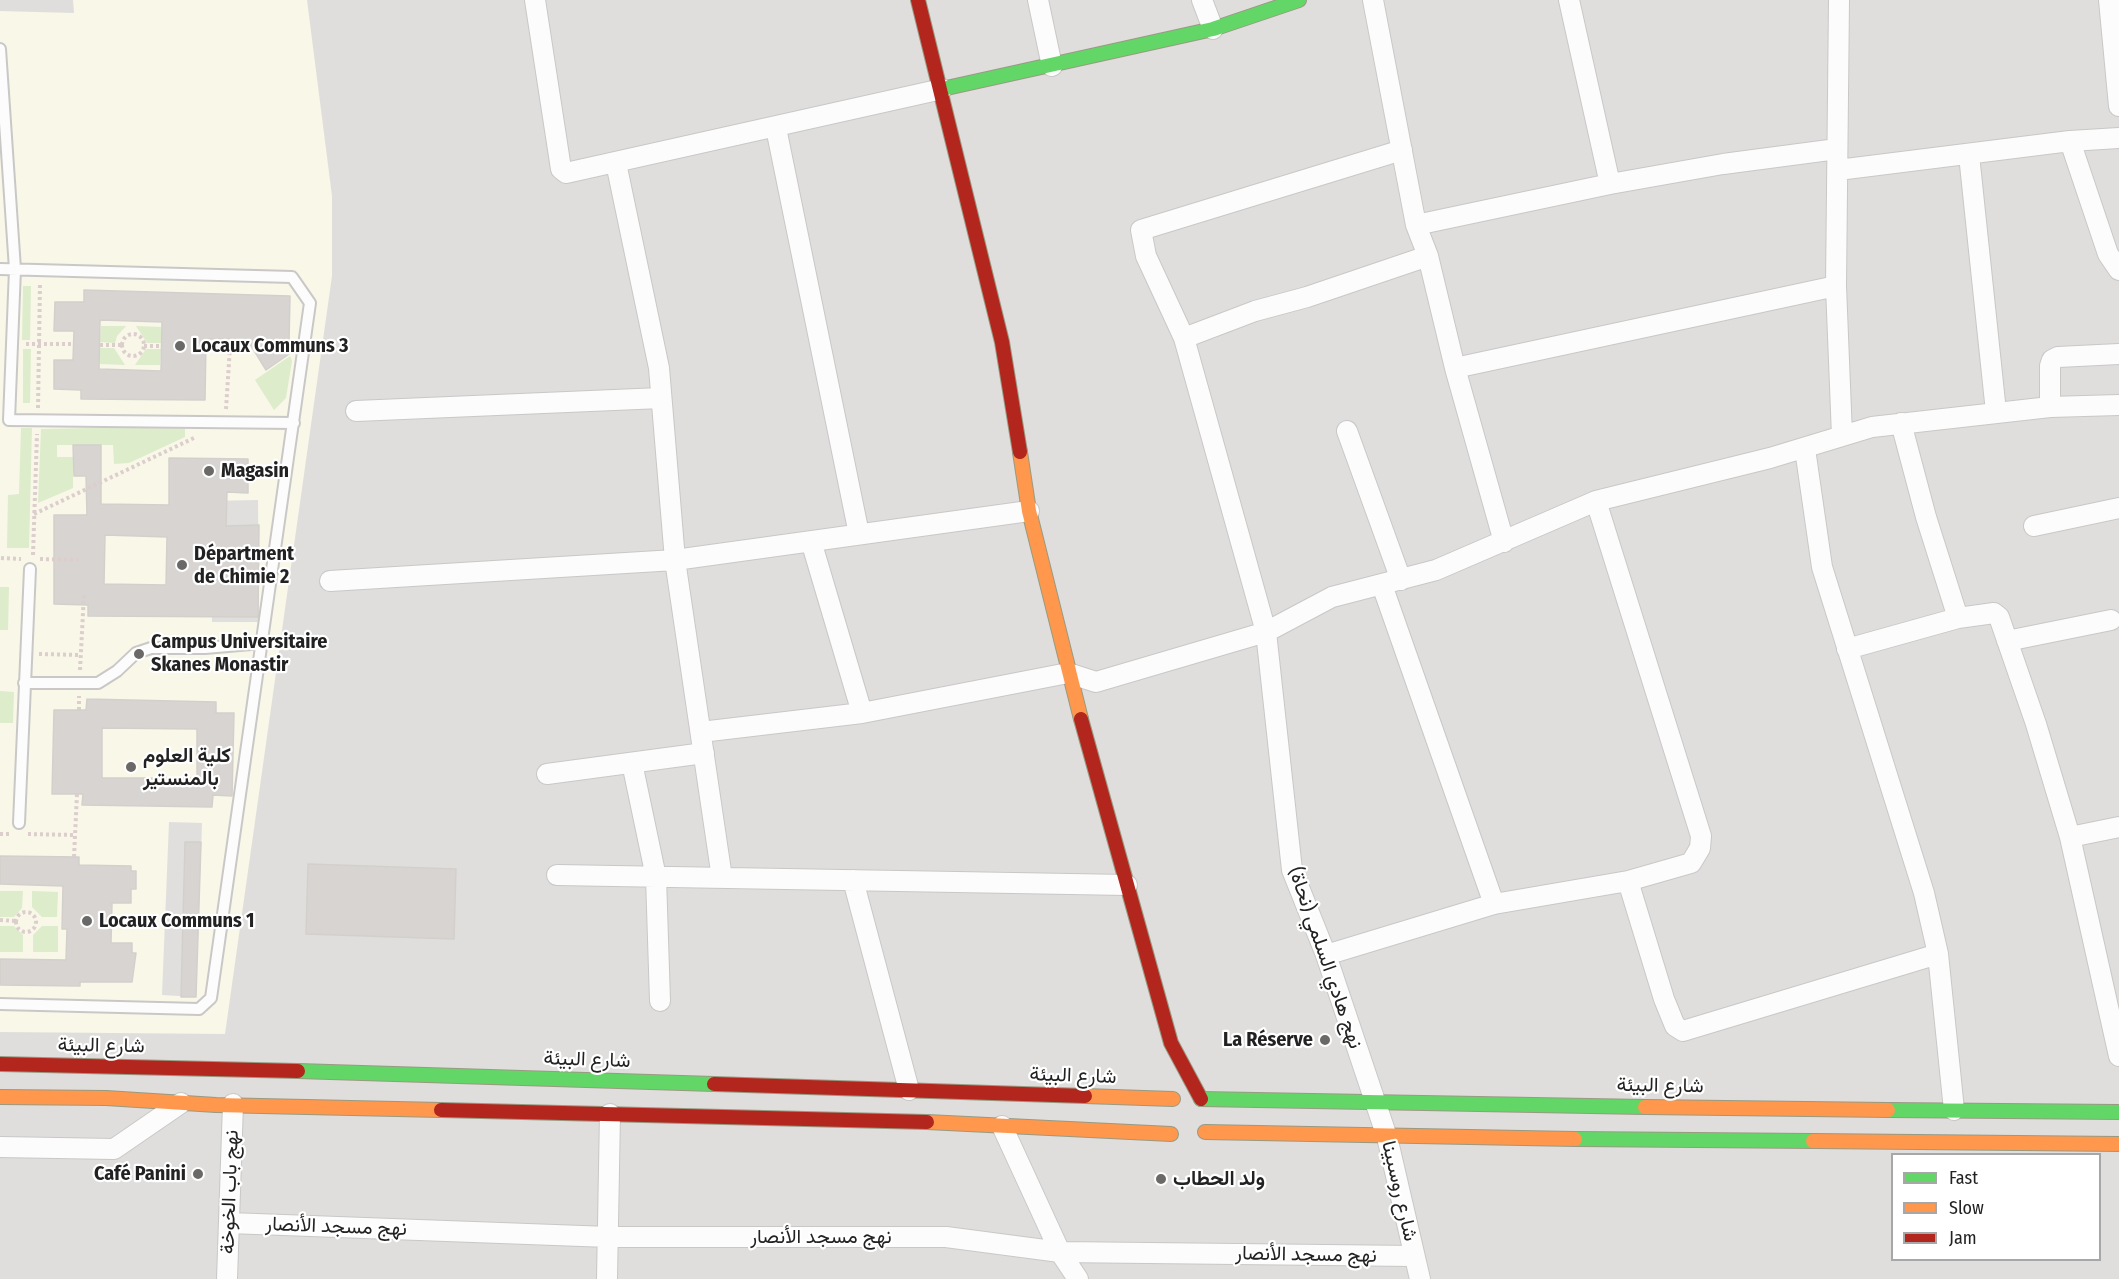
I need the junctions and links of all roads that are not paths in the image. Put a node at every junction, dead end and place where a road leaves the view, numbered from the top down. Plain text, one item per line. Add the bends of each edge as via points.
1 (535, 0) edge
2 (918, 0) edge
3 (1038, 0) edge
4 (1202, 0) edge
5 (1299, 0) edge
6 (1373, 0) edge
7 (1569, 0) edge
8 (1839, 0) edge
9 (2109, 0) edge
10 (1213, 29) junction
11 (0, 50) edge
12 (1052, 66) junction
13 (942, 90) junction
14 (2119, 106) edge
15 (776, 128) junction
16 (2119, 138) edge
17 (2070, 141) junction
18 (1837, 149) junction
19 (1402, 150) junction
20 (1969, 154) junction
21 (4, 156) edge
22 (616, 163) junction
23 (1838, 170) junction
24 (1610, 183) junction
25 (1416, 225) junction
26 (1428, 256) junction
27 (0, 269) edge
28 (15, 269) junction
29 (2119, 270) edge
30 (1836, 286) junction
31 (1184, 338) junction
32 (2119, 354) edge
33 (1455, 368) junction
34 (661, 398) junction
35 (2119, 405) edge
36 (2050, 407) junction
37 (356, 411) dead end
38 (1996, 412) junction
39 (294, 423) junction
40 (1901, 423) junction
41 (1347, 431) dead end
42 (1842, 436) junction
43 (1805, 449) junction
44 (1596, 501) junction
45 (2119, 508) edge
46 (1029, 511) junction
47 (2034, 526) dead end
48 (859, 534) junction
49 (811, 541) junction
50 (1504, 542) junction
51 (675, 560) junction
52 (31, 564) road end
53 (330, 581) dead end
54 (1392, 582) junction
55 (1958, 618) junction
56 (2111, 620) dead end
57 (1266, 632) junction
58 (2007, 641) junction
59 (263, 643) junction
60 (1847, 649) junction
61 (1068, 673) junction
62 (24, 683) junction
63 (862, 713) junction
64 (701, 732) junction
65 (704, 753) junction
66 (632, 763) junction
67 (547, 774) dead end
68 (19, 823) dead end
69 (2119, 827) edge
70 (2070, 837) junction
71 (557, 875) dead end
72 (656, 877) junction
73 (722, 878) junction
74 (853, 880) junction
75 (1628, 881) junction
76 (1127, 885) junction
77 (1494, 903) junction
78 (1938, 954) junction
79 (1326, 955) junction
80 (660, 1001) dead end
81 (0, 1004) edge
82 (1171, 1043) junction
83 (2119, 1056) edge
84 (0, 1064) edge
85 (1173, 1087) junction
86 (232, 1089) junction
87 (909, 1090) junction
88 (0, 1097) edge
89 (1201, 1099) junction
90 (182, 1103) junction
91 (1374, 1104) junction
92 (1954, 1110) junction
93 (2119, 1112) edge
94 (610, 1114) junction
95 (1002, 1126) junction
96 (1205, 1132) junction
97 (1171, 1134) junction
98 (1387, 1137) junction
99 (2119, 1144) edge
100 (0, 1147) edge
101 (229, 1223) junction
102 (609, 1237) junction
103 (1059, 1252) junction
104 (1413, 1256) junction
105 (227, 1279) edge
106 (607, 1279) edge
107 (1078, 1279) edge
108 (1420, 1279) edge

1 - 22 street via 561,169 572,173
2 - 13 main road
3 - 12 street
4 - 10 street
5 - 10 main road
6 - 19 street
7 - 24 street
8 - 18 street
9 - 14 street
10 - 12 main road
11 - 21 lane
12 - 13 main road
13 - 15 street
13 - 46 main road via 1002,342
15 - 22 street
15 - 48 street
16 - 17 street
17 - 20 street
17 - 29 street via 2108,254
18 - 23 street
18 - 24 street
19 - 25 street
19 - 31 street, نهج هادي السلمي (نحاة) via 1141,230 1146,256
20 - 23 street
20 - 38 street
21 - 28 lane
22 - 34 street via 659,368
23 - 30 street
24 - 25 street
25 - 26 street
26 - 31 street
26 - 33 street
27 - 28 lane
28 - 39 lane via 292,277 310,303
28 - 39 lane via 9,420
30 - 33 street
30 - 42 street
31 - 57 street, نهج هادي السلمي (نحاة)
32 - 36 street via 2052,360
33 - 50 street
34 - 37 street
34 - 51 street
35 - 36 street
36 - 38 street
38 - 40 street
39 - 59 lane
40 - 42 street
40 - 55 street
41 - 54 street
42 - 43 street
43 - 44 street
43 - 60 street via 1822,567
44 - 50 street
44 - 75 street via 1701,836 1700,848 1691,863
45 - 47 street
46 - 48 street
46 - 61 main road
48 - 49 street
49 - 51 street
49 - 63 street
50 - 54 street via 1436,570
51 - 53 street
51 - 64 street
52 - 62 lane
54 - 57 street via 1332,597
54 - 77 street
55 - 58 street via 1994,613
55 - 60 street
56 - 58 street
57 - 61 street via 1096,682
57 - 79 street, نهج هادي السلمي (نحاة) via 1292,870
58 - 70 street
59 - 62 lane via 151,648 136,653 98,683
59 - 81 lane via 208,1003 199,1009
60 - 78 street via 1924,893
61 - 63 street
61 - 76 main road
62 - 68 lane
63 - 64 street
64 - 65 street
65 - 66 street
65 - 73 street
66 - 67 street
66 - 72 street
69 - 70 street
70 - 83 street
71 - 72 street
72 - 73 street
72 - 80 street
73 - 74 street
74 - 76 street
74 - 87 street
75 - 77 street
75 - 78 street via 1664,999 1675,1026 1683,1031
76 - 82 main road
77 - 79 street
78 - 92 street
79 - 91 street, نهج هادي السلمي (نحاة)
82 - 85 main road
82 - 89 main road
84 - 86 main road, شارع البيئة
85 - 87 main road, شارع البيئة
85 - 89 main road, شارع البيئة
85 - 97 main road via 1164,1116
86 - 87 main road, شارع البيئة
86 - 90 main road, شارع البيئة
86 - 94 main road, شارع البيئة
86 - 101 street, نهج باب الخوخة
88 - 90 main road, شارع البيئة
89 - 91 main road, شارع البيئة
89 - 96 main road via 1210,1115
90 - 100 street via 114,1149
91 - 92 main road, شارع البيئة
91 - 98 street, شارع روسبينا
92 - 93 main road, شارع البيئة
94 - 95 main road, شارع البيئة
94 - 102 street
95 - 97 main road, شارع البيئة
95 - 103 street
96 - 97 main road, شارع البيئة via 1188,1140
96 - 98 main road
98 - 99 main road
98 - 104 street, شارع روسبينا
101 - 102 street, نهج مسجد الأنصار
101 - 105 street, نهج باب الخوخة
102 - 103 street, نهج مسجد الأنصار via 946,1237
102 - 106 street
103 - 104 street, نهج مسجد الأنصار
103 - 107 street
104 - 108 street, شارع روسبينا

